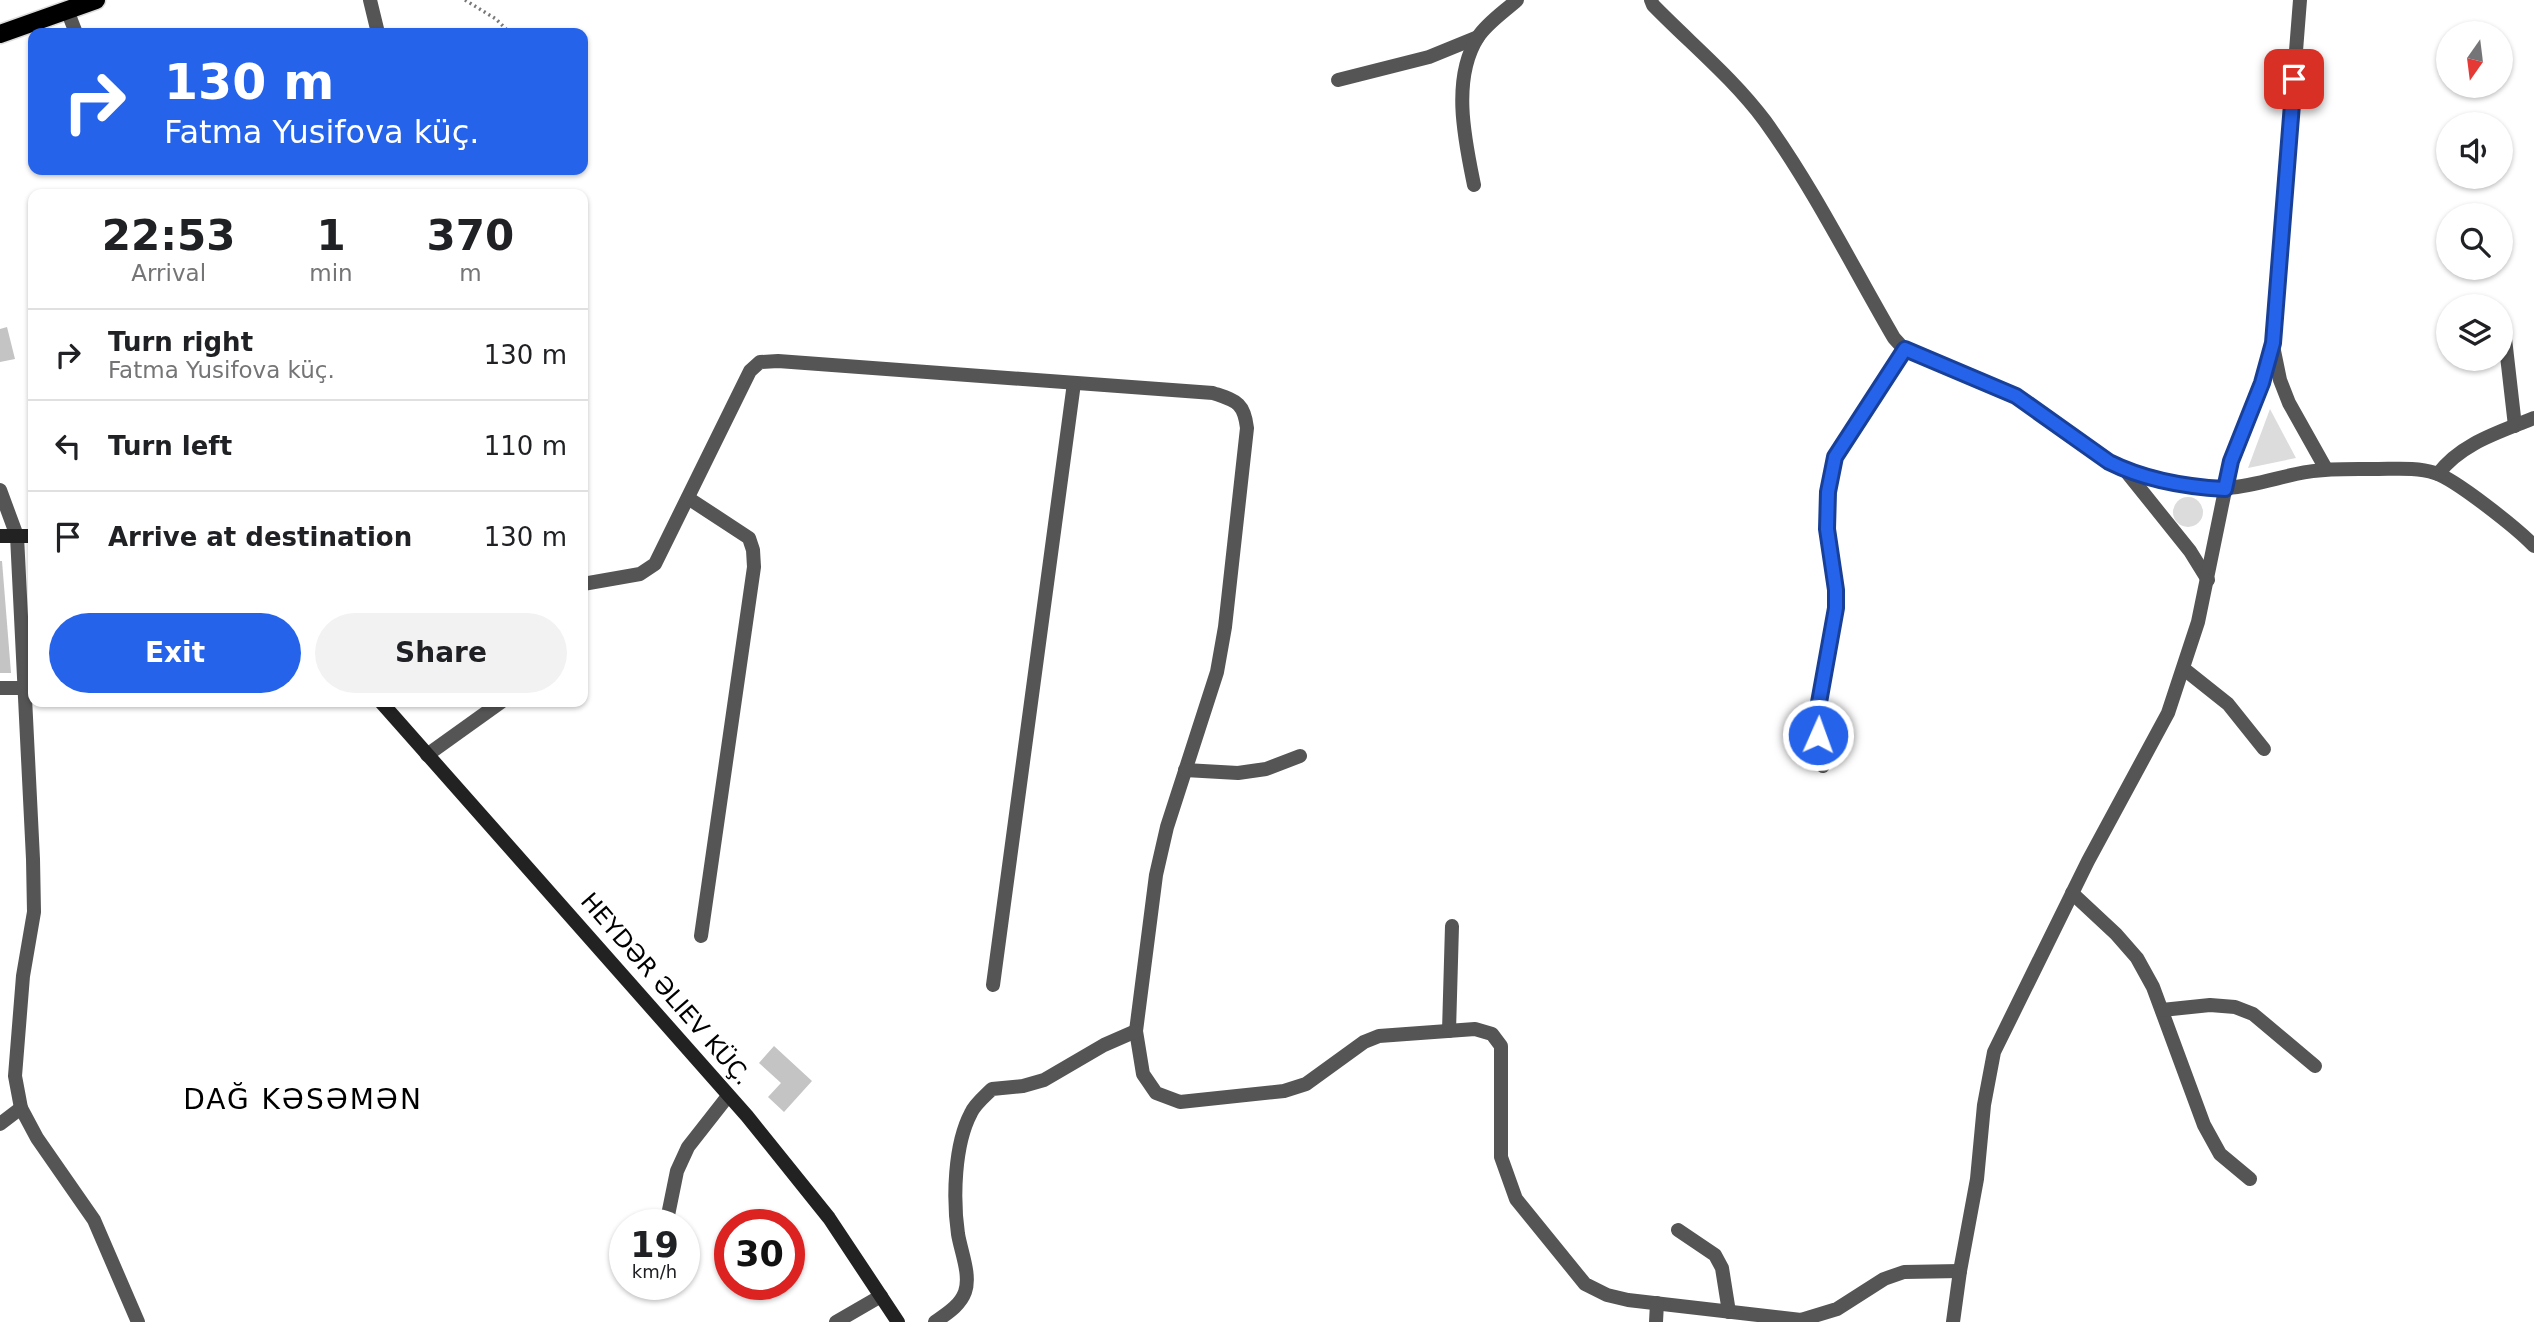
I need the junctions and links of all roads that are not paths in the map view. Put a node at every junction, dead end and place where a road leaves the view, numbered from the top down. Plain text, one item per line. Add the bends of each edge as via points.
1 (96, 0) edge
2 (370, 0) edge
3 (1517, 0) edge
4 (1651, 0) edge
5 (2300, 0) edge
6 (66, 10) junction
7 (74, 28) edge
8 (377, 28) edge
9 (0, 34) edge
10 (1478, 37) junction
11 (1338, 79) dead end
12 (1474, 185) dead end
13 (2273, 343) junction
14 (1905, 349) junction
15 (2509, 371) edge
16 (1074, 383) junction
17 (2534, 418) edge
18 (2515, 426) junction
19 (2326, 469) junction
20 (2125, 470) junction
21 (2438, 474) junction
22 (2225, 489) junction
23 (0, 490) edge
24 (688, 498) junction
25 (0, 536) edge
26 (18, 536) junction
27 (28, 536) edge
28 (2534, 546) edge
29 (2208, 580) junction
30 (588, 583) edge
31 (2184, 669) junction
32 (0, 688) edge
33 (25, 688) junction
34 (385, 707) edge
35 (494, 707) edge
36 (2264, 749) dead end
37 (427, 755) junction
38 (1300, 756) dead end
39 (1823, 766) dead end
40 (1185, 770) junction
41 (2071, 893) junction
42 (1452, 926) dead end
43 (701, 936) dead end
44 (993, 985) dead end
45 (2162, 1010) junction
46 (1136, 1031) junction
47 (1450, 1031) junction
48 (2315, 1066) dead end
49 (729, 1096) junction
50 (21, 1108) junction
51 (0, 1124) edge
52 (2250, 1179) dead end
53 (669, 1209) edge
54 (1678, 1230) dead end
55 (1960, 1271) junction
56 (881, 1296) junction
57 (1657, 1303) junction
58 (1729, 1312) junction
59 (138, 1322) edge
60 (836, 1322) edge
61 (898, 1322) edge
62 (935, 1322) edge
63 (1656, 1322) edge
64 (1953, 1322) edge

1 - 6 main road
2 - 8 street
3 - 10 street
4 - 14 street via 1764,120 1894,338
5 - 13 street
6 - 7 street
6 - 9 main road
10 - 11 street via 1429,57
10 - 12 street via 1463,85 1463,131
13 - 19 street via 2289,403
13 - 22 street
14 - 20 street via 2016,396
14 - 39 street via 1835,457 1828,492 1827,529 1836,608 1818,708
15 - 18 street
16 - 24 street via 761,362 750,372
16 - 40 street via 1213,393 1236,401 1245,414 1225,628 1217,672
16 - 44 street
17 - 18 street
18 - 21 street via 2475,442 2448,460
19 - 21 street via 2420,469
19 - 22 street
20 - 22 street
20 - 29 street
21 - 28 street
22 - 29 street
23 - 26 street
24 - 30 street via 655,564 640,574
24 - 43 street via 749,538 754,568
25 - 26 main road
26 - 27 main road
26 - 33 street
29 - 31 street
31 - 36 street via 2228,704
31 - 41 street via 2150,749
32 - 33 street
33 - 50 street via 34,912 23,976 15,1076
34 - 37 main road, HEYDƏR ƏLIEV KÜÇ.
35 - 37 street
37 - 49 main road, HEYDƏR ƏLIEV KÜÇ.
38 - 40 street via 1266,769 1238,773
40 - 46 street via 1156,875
41 - 45 street via 2137,958
41 - 55 street via 1994,1052
42 - 47 street
45 - 48 street via 2235,1007 2253,1014
45 - 52 street via 2204,1125 2220,1154
46 - 47 street via 1143,1074 1156,1093 1180,1102 1284,1091 1306,1084 1379,1036
46 - 62 street via 1044,1080 992,1089 972,1110 957,1168 957,1231 965,1291 959,1303
47 - 57 street via 1475,1029 1492,1034 1501,1046 1501,1157 1516,1199 1585,1284 1607,1296
49 - 53 street via 688,1147 677,1171
49 - 56 main road, HEYDƏR ƏLIEV KÜÇ. via 829,1218
50 - 51 street
50 - 59 street via 93,1220
54 - 58 street via 1715,1255 1722,1268
55 - 58 street via 1904,1272 1884,1279 1837,1309 1801,1320
55 - 64 street
56 - 60 street
56 - 61 main road, HEYDƏR ƏLIEV KÜÇ.
57 - 58 street
57 - 63 street

